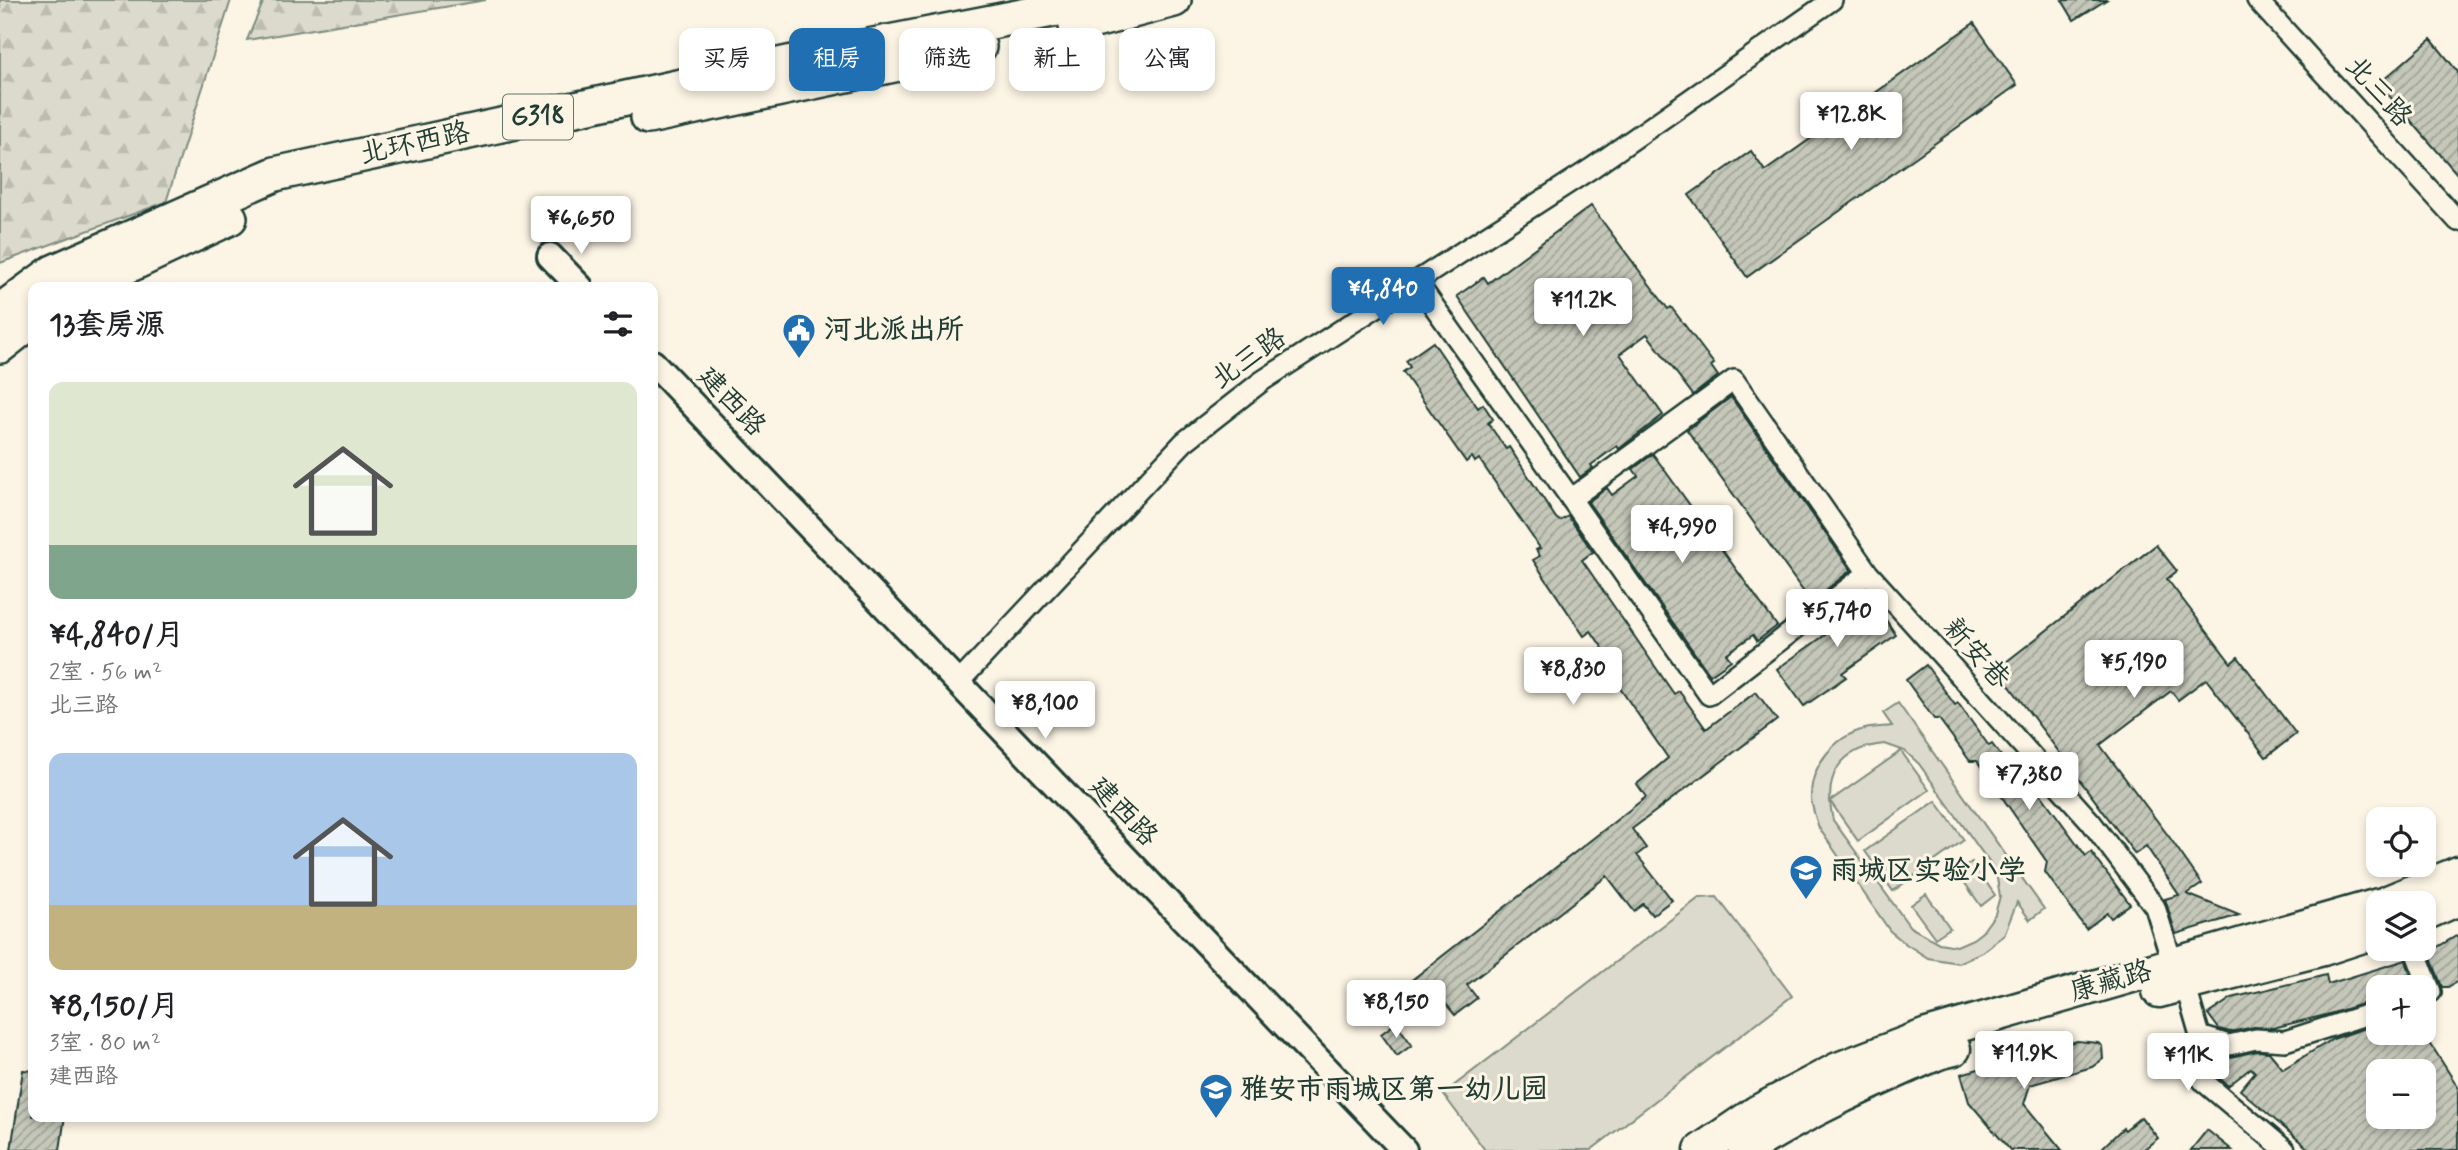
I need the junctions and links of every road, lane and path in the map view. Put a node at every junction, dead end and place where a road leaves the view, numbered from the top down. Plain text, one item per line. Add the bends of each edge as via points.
1 (1104, 0) edge
2 (1174, 0) edge
3 (1832, 0) edge
4 (2257, 0) edge
5 (2458, 221) edge
6 (550, 256) dead end
7 (1416, 281) junction
8 (39, 282) edge
9 (94, 282) edge
10 (575, 282) edge
11 (28, 290) edge
12 (0, 311) edge
13 (28, 324) edge
14 (0, 346) edge
15 (658, 368) edge
16 (1571, 499) junction
17 (1868, 573) junction
18 (958, 683) junction
19 (2458, 873) edge
20 (2414, 891) edge
21 (2458, 899) edge
22 (2366, 909) edge
23 (2436, 909) edge
24 (2366, 935) edge
25 (2179, 974) junction
26 (2366, 1015) edge
27 (2200, 1036) junction
28 (1404, 1150) edge
29 (1701, 1150) edge
30 (1745, 1150) edge
31 (2285, 1150) edge

1 - 8 highway, 北环西路 / G318 via 848,50 275,174
2 - 9 highway, 北环西路 / G318 via 875,70 289,190
3 - 7 street, 北三路 via 1591,168
4 - 5 street, 北三路
6 - 10 street
7 - 16 street
7 - 18 street, 北三路 via 1262,380 1184,442
11 - 12 highway, 北环西路 / G318
13 - 14 highway
15 - 18 street, 建西路
16 - 17 street, 新安巷 via 1734,380
16 - 17 street via 1709,695
17 - 25 street, 新安巷 via 2091,822 2155,907
18 - 28 street, 建西路
19 - 20 main road
21 - 23 main road
22 - 25 main road, 康藏路
24 - 25 main road, 康藏路 via 2323,949
25 - 27 street, 新安巷
25 - 29 main road, 康藏路 via 1927,1035 1839,1069 1758,1112
25 - 30 main road, 康藏路 via 1938,1054 1844,1094
26 - 27 street via 2285,1041 2256,1038 2229,1045
27 - 31 street via 2194,1069

